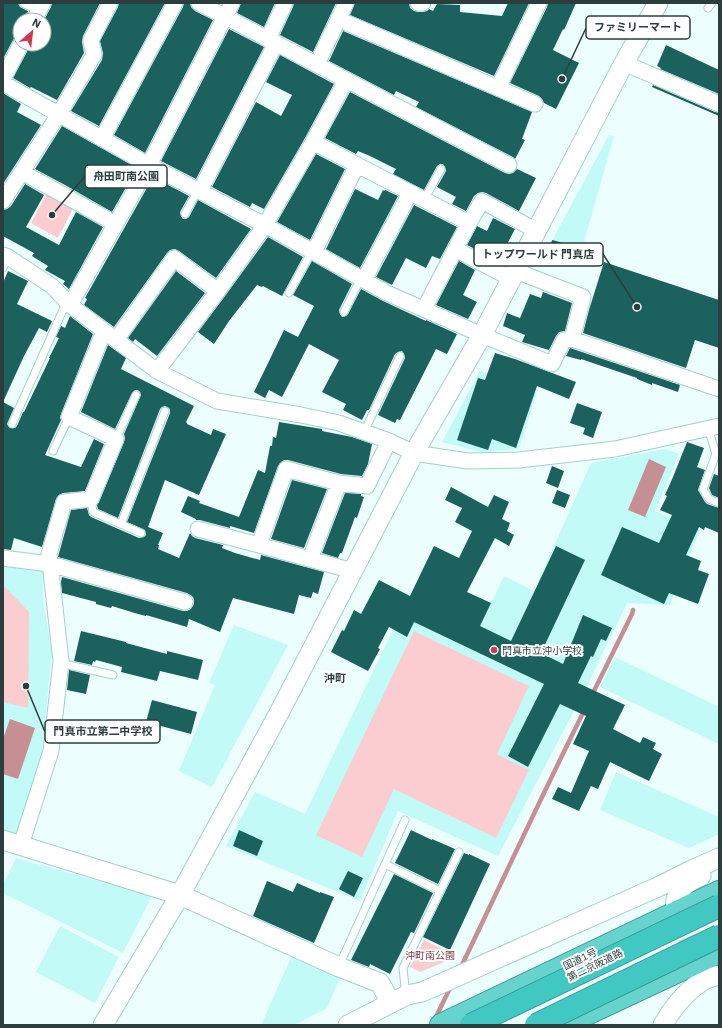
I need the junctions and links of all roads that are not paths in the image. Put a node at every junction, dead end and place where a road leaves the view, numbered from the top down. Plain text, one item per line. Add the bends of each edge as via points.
1 (23, 3) edge
2 (110, 3) edge
3 (175, 3) edge
4 (199, 3) edge
5 (232, 3) edge
6 (285, 3) edge
7 (346, 3) edge
8 (418, 3) edge
9 (423, 3) edge
10 (538, 3) edge
11 (658, 3) edge
12 (38, 11) edge
13 (225, 17) junction
14 (338, 19) junction
15 (272, 41) junction
16 (17, 52) edge
17 (624, 63) junction
18 (317, 64) junction
19 (3, 78) edge
20 (346, 80) junction
21 (3, 83) edge
22 (498, 88) junction
23 (535, 104) dead end
24 (719, 104) edge
25 (59, 114) junction
26 (102, 139) junction
27 (313, 142) junction
28 (149, 165) junction
29 (357, 165) junction
30 (509, 165) dead end
31 (441, 169) dead end
32 (22, 172) junction
33 (199, 191) junction
34 (410, 193) junction
35 (424, 200) junction
36 (3, 201) edge
37 (185, 214) dead end
38 (116, 224) junction
39 (468, 224) junction
40 (265, 225) junction
41 (537, 231) junction
42 (455, 249) junction
43 (313, 251) junction
44 (5, 260) edge
45 (514, 275) junction
46 (363, 279) junction
47 (218, 292) junction
48 (289, 293) dead end
49 (69, 303) junction
50 (424, 309) junction
51 (344, 312) dead end
52 (110, 335) junction
53 (482, 335) junction
54 (572, 339) junction
55 (400, 356) dead end
56 (157, 371) junction
57 (719, 389) edge
58 (136, 395) dead end
59 (165, 412) dead end
60 (69, 417) junction
61 (12, 424) dead end
62 (714, 427) edge
63 (364, 432) junction
64 (116, 439) junction
65 (388, 441) junction
66 (52, 452) dead end
67 (414, 453) junction
68 (339, 484) junction
69 (90, 499) junction
70 (719, 503) edge
71 (120, 524) junction
72 (198, 529) dead end
73 (141, 533) dead end
74 (259, 545) junction
75 (3, 558) edge
76 (310, 559) junction
77 (50, 564) junction
78 (353, 571) junction
79 (185, 602) dead end
80 (60, 663) junction
81 (113, 675) dead end
82 (405, 820) dead end
83 (3, 840) edge
84 (22, 845) junction
85 (459, 852) dead end
86 (719, 858) edge
87 (385, 864) junction
88 (719, 868) edge
89 (660, 886) junction
90 (440, 891) junction
91 (719, 892) edge
92 (180, 895) junction
93 (719, 906) edge
94 (719, 936) edge
95 (719, 952) edge
96 (338, 967) junction
97 (704, 975) edge
98 (399, 999) junction
99 (103, 1025) edge
100 (348, 1025) edge
101 (441, 1025) edge
102 (471, 1025) edge
103 (536, 1025) edge
104 (563, 1025) edge
105 (663, 1025) edge

1 - 12 lane
2 - 25 street via 91,40 94,55
3 - 26 street
4 - 13 street
5 - 13 street
6 - 15 street
7 - 14 street
8 - 9 street
10 - 22 street
11 - 17 street
13 - 15 street
13 - 28 street
14 - 18 street
14 - 22 street
15 - 18 street
15 - 33 street
16 - 19 street
17 - 24 street
17 - 41 street
18 - 20 street
20 - 27 street
20 - 30 street
21 - 25 street
22 - 23 street
25 - 26 street
25 - 32 street
26 - 28 street
27 - 29 street
27 - 40 street
28 - 33 street
28 - 38 street
29 - 34 street
29 - 43 street
31 - 35 lane
32 - 36 street
32 - 38 street
33 - 37 lane
33 - 40 street
34 - 35 street
34 - 46 street
35 - 39 street
38 - 49 street
39 - 41 street via 482,201
39 - 42 street
40 - 43 street
40 - 47 street
41 - 45 street
42 - 45 street
42 - 50 street
43 - 46 street
43 - 48 lane
44 - 49 street via 52,286
45 - 53 street
45 - 54 street via 582,297
46 - 50 street
46 - 51 lane
47 - 52 street via 174,258
47 - 56 street
49 - 52 street
49 - 61 lane
50 - 53 street
52 - 56 street
52 - 60 street
53 - 54 street via 552,364 564,340
53 - 67 street
54 - 57 street
55 - 63 lane
56 - 63 street via 217,402 301,415 339,423
58 - 64 lane
59 - 71 lane
60 - 64 street
60 - 66 lane
62 - 67 street via 615,449 519,460 468,461
62 - 70 lane via 716,454 703,489 709,499
63 - 65 street
64 - 69 street
65 - 67 street
65 - 68 street via 367,486
67 - 78 street
68 - 74 street via 286,469
68 - 76 street
69 - 71 lane via 93,512
69 - 77 street via 64,502 49,554
71 - 73 lane
72 - 74 street
74 - 76 street
75 - 77 street
76 - 78 street
77 - 79 street
77 - 80 street
78 - 92 street
80 - 81 lane
80 - 84 street via 51,751
82 - 87 lane
83 - 84 street
84 - 92 street
85 - 90 lane
86 - 89 street
87 - 90 lane
87 - 96 lane
88 - 89 street via 685,885 673,908
89 - 98 street via 422,992
90 - 98 lane via 403,968 405,987
91 - 101 highway, 国道1号
92 - 96 street
92 - 99 street
93 - 102 highway, 第二京阪道路, bridge
94 - 103 highway, bridge
95 - 104 highway
96 - 98 street via 380,983
97 - 105 street via 666,1018
98 - 100 street

